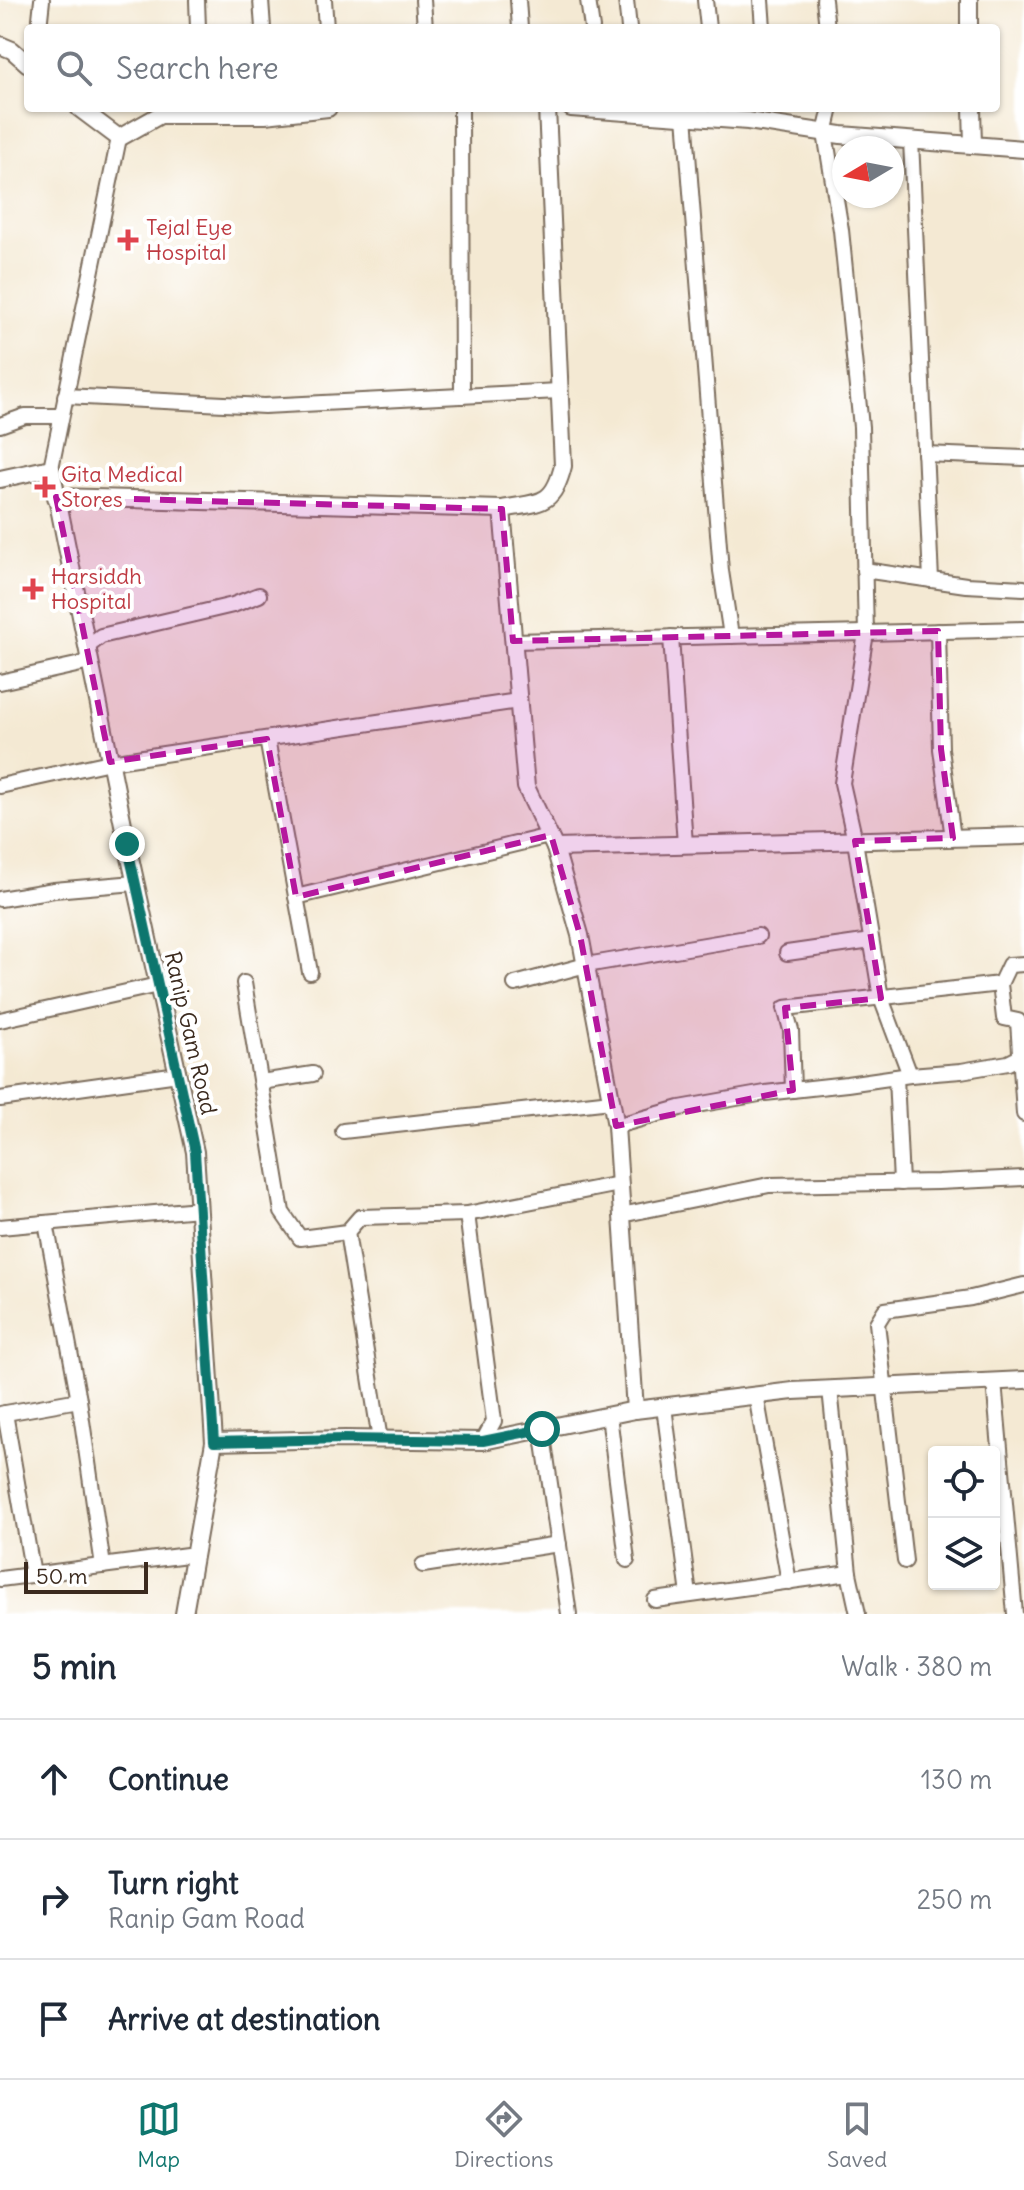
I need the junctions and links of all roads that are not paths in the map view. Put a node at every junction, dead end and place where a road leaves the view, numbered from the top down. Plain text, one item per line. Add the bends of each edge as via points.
1 (42, 0) edge
2 (197, 0) edge
3 (261, 0) edge
4 (324, 0) edge
5 (423, 0) edge
6 (518, 0) edge
7 (588, 0) edge
8 (626, 0) edge
9 (705, 0) edge
10 (761, 0) edge
11 (824, 0) edge
12 (969, 0) edge
13 (39, 24) edge
14 (198, 24) edge
15 (263, 24) edge
16 (326, 24) edge
17 (425, 24) edge
18 (520, 24) edge
19 (591, 24) edge
20 (629, 24) edge
21 (708, 24) edge
22 (763, 24) edge
23 (827, 24) edge
24 (969, 24) edge
25 (0, 45) edge
26 (24, 58) edge
27 (84, 112) edge
28 (191, 112) edge
29 (461, 112) edge
30 (547, 112) edge
31 (652, 112) edge
32 (830, 112) edge
33 (972, 112) edge
34 (708, 113) edge
35 (685, 116) junction
36 (760, 116) edge
37 (825, 133) junction
38 (119, 138) junction
39 (911, 140) junction
40 (973, 145) junction
41 (1024, 149) edge
42 (559, 391) junction
43 (65, 396) junction
44 (462, 396) junction
45 (61, 416) junction
46 (0, 425) edge
47 (925, 454) junction
48 (1024, 458) edge
49 (51, 468) junction
50 (0, 479) edge
51 (56, 497) junction
52 (502, 509) junction
53 (864, 570) junction
54 (931, 580) junction
55 (1024, 588) edge
56 (259, 595) dead end
57 (1024, 629) edge
58 (938, 631) junction
59 (866, 633) junction
60 (731, 636) junction
61 (671, 637) junction
62 (513, 641) junction
63 (88, 655) junction
64 (0, 682) edge
65 (518, 701) junction
66 (267, 739) junction
67 (110, 762) junction
68 (0, 786) edge
69 (1024, 836) edge
70 (953, 838) junction
71 (855, 841) junction
72 (552, 842) junction
73 (685, 845) junction
74 (135, 883) junction
75 (296, 897) junction
76 (0, 899) edge
77 (758, 936) dead end
78 (871, 941) junction
79 (787, 953) dead end
80 (1024, 964) edge
81 (586, 965) junction
82 (310, 972) dead end
83 (244, 983) dead end
84 (515, 984) dead end
85 (1000, 984) junction
86 (158, 985) junction
87 (881, 998) junction
88 (0, 1020) edge
89 (1022, 1055) edge
90 (178, 1074) junction
91 (313, 1074) dead end
92 (903, 1076) junction
93 (261, 1082) junction
94 (793, 1090) junction
95 (0, 1099) edge
96 (611, 1101) junction
97 (1024, 1103) edge
98 (1024, 1114) edge
99 (616, 1126) junction
100 (343, 1131) dead end
101 (1024, 1178) edge
102 (901, 1183) junction
103 (619, 1184) junction
104 (199, 1209) junction
105 (467, 1214) junction
106 (621, 1215) junction
107 (46, 1223) junction
108 (0, 1227) edge
109 (347, 1232) junction
110 (1024, 1285) edge
111 (1024, 1380) edge
112 (994, 1382) junction
113 (884, 1387) junction
114 (830, 1389) junction
115 (756, 1395) junction
116 (79, 1400) junction
117 (664, 1407) junction
118 (635, 1410) junction
119 (2, 1414) edge
120 (609, 1415) junction
121 (542, 1429) junction
122 (380, 1440) junction
123 (483, 1441) junction
124 (214, 1442) junction
125 (559, 1544) junction
126 (195, 1554) junction
127 (627, 1560) dead end
128 (905, 1561) dead end
129 (423, 1565) dead end
130 (103, 1566) junction
131 (849, 1573) junction
132 (33, 1575) junction
133 (0, 1579) edge
134 (789, 1582) junction
135 (689, 1595) junction
136 (655, 1600) dead end
137 (184, 1614) edge
138 (569, 1614) edge
139 (858, 1614) edge
140 (1015, 1614) edge

1 - 13 street
2 - 14 street
3 - 15 street
4 - 16 street
5 - 17 street
6 - 18 street
7 - 19 street
8 - 20 street
9 - 21 street
10 - 22 street
11 - 23 street
12 - 24 street
25 - 26 street
27 - 38 street
28 - 38 street via 160,115
29 - 44 street
30 - 42 street
31 - 35 street
32 - 37 street
33 - 40 street
34 - 35 street
34 - 36 street
35 - 60 street via 721,571
36 - 37 street
37 - 39 street
37 - 53 street via 841,230 861,427
38 - 43 street
39 - 40 street
39 - 47 street
40 - 41 street
42 - 44 street
42 - 52 street via 563,466 557,488 543,501
43 - 44 street via 264,406
43 - 45 street
45 - 46 street via 25,416
45 - 49 street
47 - 48 street
47 - 54 street
49 - 50 street
49 - 51 street, Ranip Gam Road
51 - 52 street
51 - 63 street, Ranip Gam Road
52 - 62 street
53 - 54 street
53 - 59 street
54 - 55 street
56 - 63 street via 101,636
57 - 58 street
58 - 59 street
58 - 70 street via 941,749
59 - 60 street
59 - 71 street via 842,783
60 - 61 street
61 - 62 street
61 - 73 street
62 - 65 street
63 - 64 street
63 - 67 street, Ranip Gam Road
65 - 66 street
65 - 72 street via 526,787
66 - 67 street
66 - 75 street
67 - 68 street
67 - 74 street, Ranip Gam Road
69 - 70 street
70 - 71 street
71 - 73 street
71 - 78 street
72 - 73 street
72 - 75 street
72 - 81 street
74 - 76 street
74 - 86 street, Ranip Gam Road
75 - 82 street
77 - 81 street
78 - 79 street
78 - 87 street
80 - 85 street via 1009,965
81 - 84 street
81 - 96 street
83 - 93 street
85 - 87 street
85 - 89 street via 1004,1018 1018,1021
86 - 88 street
86 - 90 street, Ranip Gam Road
87 - 92 street
87 - 94 street via 785,1008
89 - 92 street via 1008,1063
89 - 97 street
90 - 95 street
90 - 104 street, Ranip Gam Road via 195,1152
91 - 93 street
92 - 94 street
92 - 102 street
93 - 109 street via 282,1212 300,1238
94 - 99 street via 680,1108
96 - 99 street
96 - 100 street
97 - 98 street
99 - 103 street
101 - 102 street
102 - 106 street via 769,1185
103 - 105 street
103 - 106 street
104 - 107 street
104 - 124 street, Ranip Gam Road
105 - 109 street via 360,1217
105 - 123 street via 494,1421
106 - 118 street
107 - 108 street
107 - 116 street
109 - 122 street
110 - 113 street via 885,1310 877,1323
111 - 112 street
112 - 113 street
112 - 140 street
113 - 114 street
113 - 128 street
114 - 115 street
114 - 131 street
115 - 117 street
115 - 134 street
116 - 119 street
116 - 130 street
117 - 118 street
117 - 135 street
118 - 120 street
119 - 132 street
120 - 121 street
120 - 127 street
121 - 123 street
121 - 125 street
122 - 123 street
122 - 124 street
124 - 126 street, Ranip Gam Road
125 - 129 street
125 - 138 street
126 - 130 street
126 - 137 street, Ranip Gam Road
130 - 132 street
131 - 134 street
131 - 139 street
132 - 133 street
134 - 135 street
135 - 136 street

